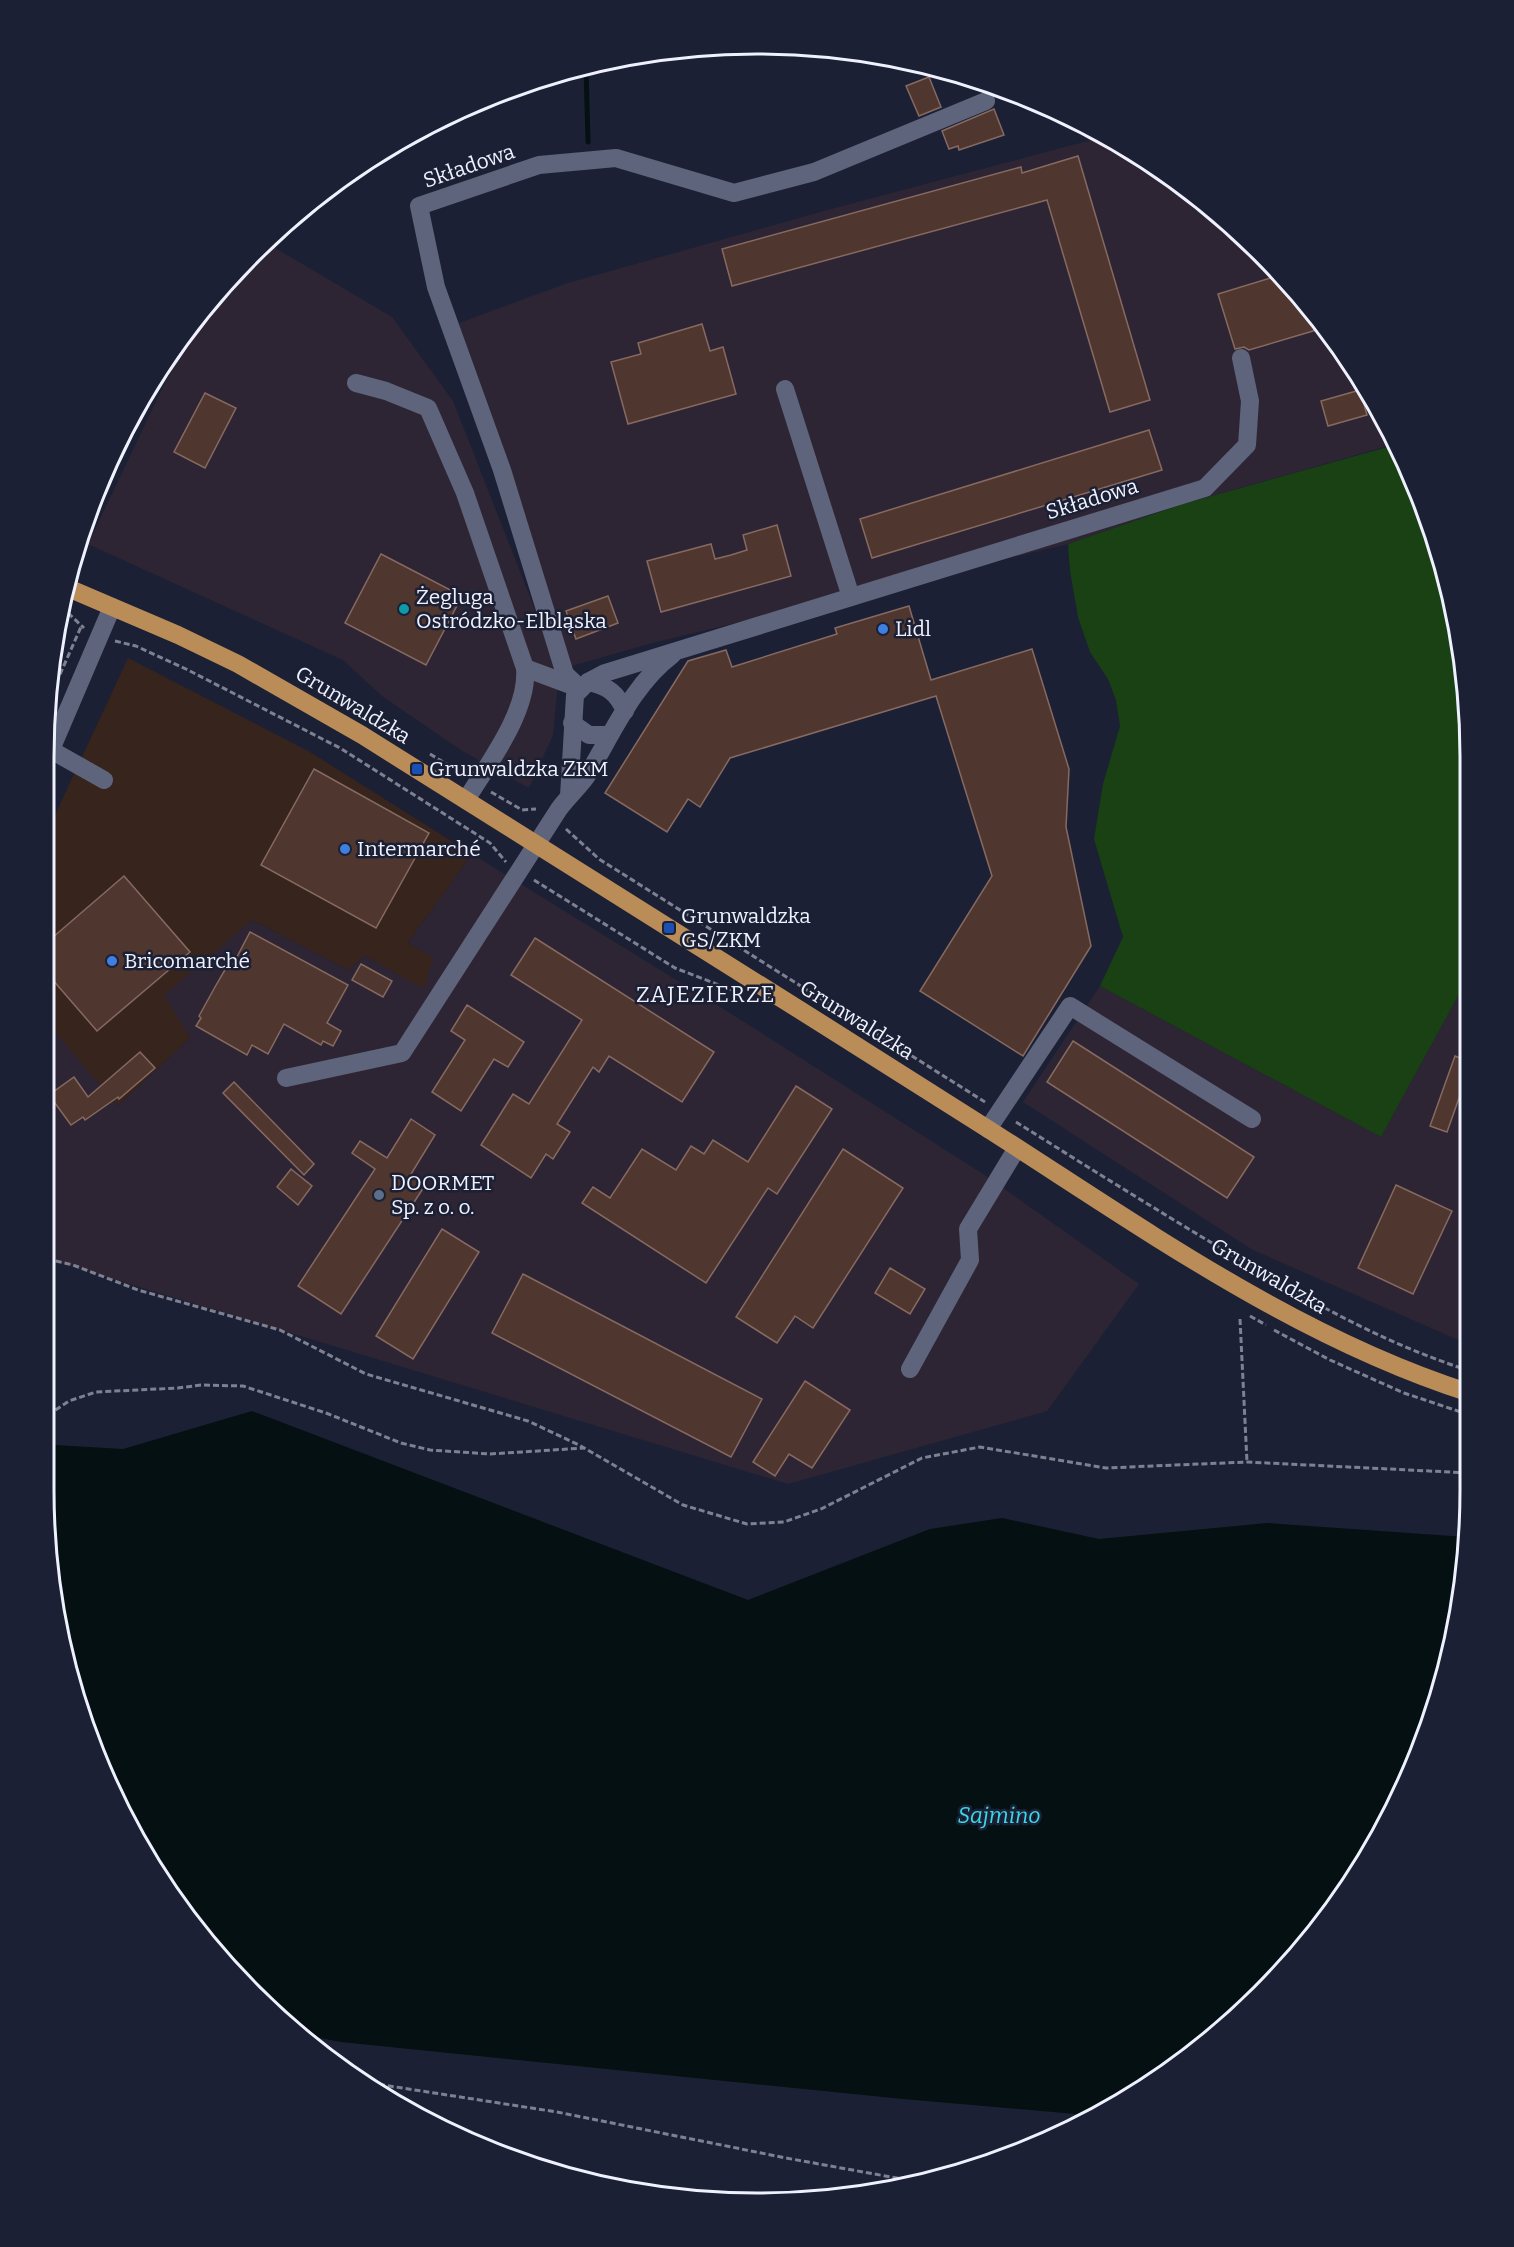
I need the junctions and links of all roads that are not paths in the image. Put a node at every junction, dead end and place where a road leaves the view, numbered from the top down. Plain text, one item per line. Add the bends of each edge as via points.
1 (986, 101) dead end
2 (1241, 358) dead end
3 (356, 382) dead end
4 (785, 389) dead end
5 (74, 591) edge
6 (851, 597) junction
7 (112, 607) junction
8 (681, 648) junction
9 (525, 668) junction
10 (584, 685) junction
11 (625, 711) junction
12 (572, 723) junction
13 (610, 735) junction
14 (55, 740) edge
15 (54, 761) edge
16 (104, 780) dead end
17 (568, 796) junction
18 (466, 800) junction
19 (536, 845) junction
20 (286, 1078) dead end
21 (1252, 1119) dead end
22 (988, 1129) junction
23 (1017, 1148) junction
24 (910, 1369) dead end
25 (1460, 1390) edge

1 - 10 street, Składowa via 814,172 734,193 616,158 539,165 419,206 436,287 502,470 565,674
2 - 6 street, Składowa via 1250,401 1247,445 1205,488
3 - 9 street via 429,408 465,493
4 - 6 street
5 - 7 main road, Grunwaldzka
6 - 8 street, Składowa
7 - 14 street
7 - 18 main road, Grunwaldzka via 246,669
8 - 10 street, Składowa via 606,673
8 - 11 street, Składowa via 660,664
9 - 10 street
9 - 18 street via 526,682 516,715
10 - 11 street, Składowa via 602,685 613,692
10 - 12 street via 575,696
11 - 13 street, Składowa
12 - 13 street via 589,735
12 - 17 street
13 - 17 street, Składowa via 584,779
15 - 16 street
17 - 19 street, Składowa
18 - 19 main road, Grunwaldzka
19 - 20 street, Składowa via 402,1053
19 - 22 main road, Grunwaldzka
21 - 22 street via 1070,1006
22 - 23 main road, Grunwaldzka
23 - 24 street via 968,1229 970,1260
23 - 25 main road, Grunwaldzka via 1294,1319 1362,1352

